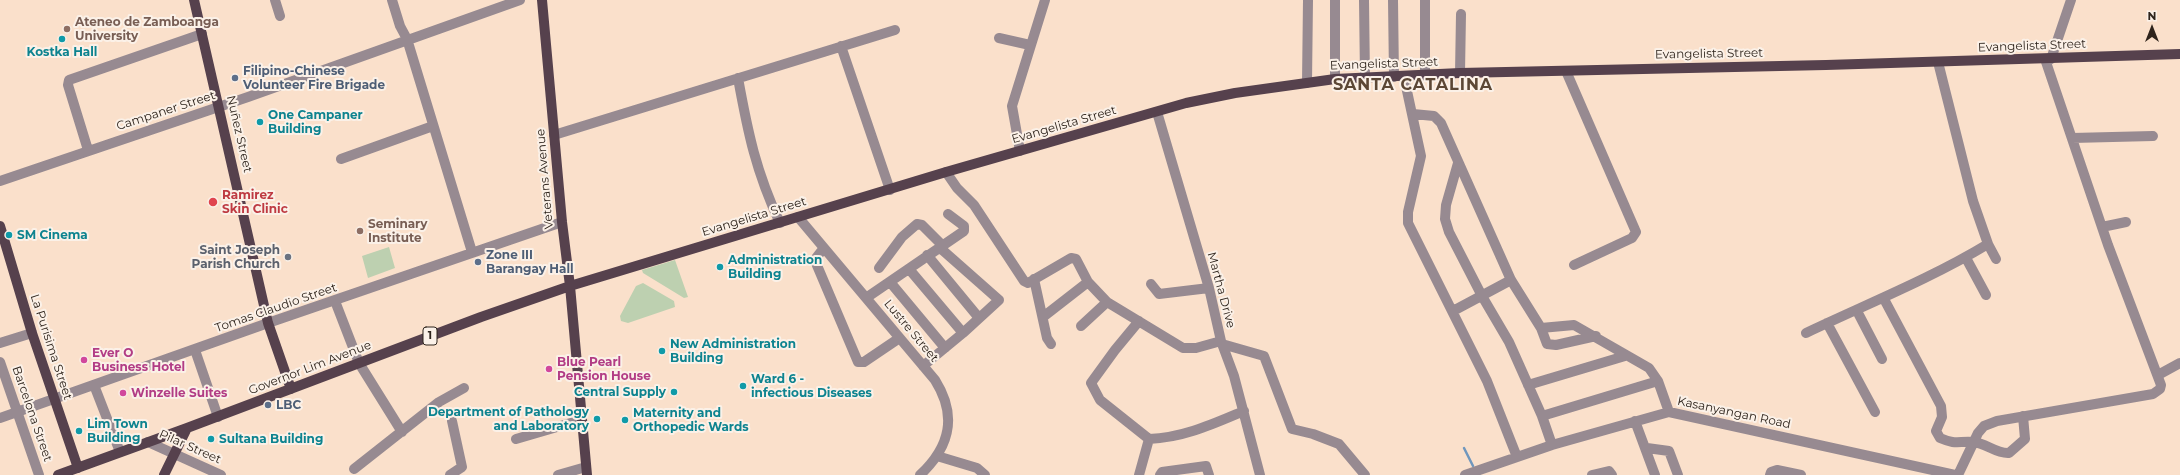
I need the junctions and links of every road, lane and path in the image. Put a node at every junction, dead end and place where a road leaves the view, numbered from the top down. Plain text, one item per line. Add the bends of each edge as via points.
1 (194, 0) edge
2 (275, 0) edge
3 (392, 0) edge
4 (520, 0) edge
5 (542, 0) edge
6 (1045, 0) edge
7 (1308, 0) edge
8 (1335, 0) edge
9 (1364, 0) edge
10 (1393, 0) edge
11 (1425, 0) edge
12 (2071, 0) edge
13 (1461, 14) dead end
14 (280, 16) dead end
15 (895, 30) dead end
16 (202, 34) junction
17 (999, 38) dead end
18 (407, 40) junction
19 (1030, 45) junction
20 (841, 46) junction
21 (2180, 54) edge
22 (2048, 59) junction
23 (1938, 62) junction
24 (1566, 71) junction
25 (1460, 73) junction
26 (1425, 76) junction
27 (1399, 77) junction
28 (738, 78) junction
29 (1335, 78) junction
30 (1365, 78) junction
31 (1307, 83) junction
32 (220, 106) junction
33 (1157, 112) junction
34 (1413, 114) junction
35 (433, 126) junction
36 (554, 135) junction
37 (2153, 136) dead end
38 (2072, 138) junction
39 (88, 150) junction
40 (1020, 151) junction
41 (341, 159) dead end
42 (1458, 163) junction
43 (946, 172) junction
44 (0, 181) edge
45 (890, 190) junction
46 (948, 214) dead end
47 (798, 217) junction
48 (562, 222) junction
49 (2126, 222) dead end
50 (780, 223) junction
51 (0, 226) edge
52 (2102, 227) junction
53 (1988, 244) junction
54 (940, 246) junction
55 (823, 249) junction
56 (472, 252) junction
57 (927, 256) junction
58 (1966, 258) junction
59 (1996, 259) dead end
60 (1574, 265) dead end
61 (879, 268) dead end
62 (909, 269) junction
63 (1034, 279) junction
64 (1511, 280) junction
65 (890, 282) junction
66 (1088, 282) junction
67 (1151, 284) dead end
68 (570, 286) junction
69 (1209, 288) junction
70 (1986, 295) dead end
71 (1482, 296) junction
72 (866, 298) junction
73 (1884, 299) junction
74 (335, 301) junction
75 (1106, 302) junction
76 (1453, 311) junction
77 (1857, 311) junction
78 (1043, 317) junction
79 (979, 318) junction
80 (1139, 321) junction
81 (268, 323) junction
82 (1827, 323) junction
83 (1081, 326) dead end
84 (1541, 328) junction
85 (32, 333) junction
86 (963, 333) junction
87 (1806, 333) dead end
88 (1596, 336) junction
89 (898, 339) junction
90 (1222, 342) junction
91 (0, 343) edge
92 (1051, 344) dead end
93 (945, 348) junction
94 (195, 350) junction
95 (1625, 356) junction
96 (1882, 359) dead end
97 (0, 362) edge
98 (360, 363) junction
99 (2180, 363) edge
100 (922, 366) junction
101 (2158, 375) junction
102 (1658, 381) junction
103 (94, 385) junction
104 (1528, 385) junction
105 (464, 388) dead end
106 (291, 389) junction
107 (55, 399) junction
108 (1244, 411) junction
109 (18, 412) junction
110 (1669, 412) junction
111 (1875, 412) dead end
112 (1542, 416) junction
113 (2023, 416) junction
114 (218, 417) junction
115 (0, 418) edge
116 (581, 420) junction
117 (452, 421) dead end
118 (1635, 421) junction
119 (187, 428) junction
120 (402, 432) junction
121 (516, 439) dead end
122 (1149, 439) junction
123 (148, 442) junction
124 (1974, 442) junction
125 (1552, 445) junction
126 (1647, 448) junction
127 (120, 452) junction
128 (174, 454) junction
129 (937, 456) junction
130 (1517, 457) junction
131 (354, 469) dead end
132 (79, 471) edge
133 (463, 471) edge
134 (586, 471) edge
135 (1185, 472) edge
136 (1484, 472) edge
137 (39, 475) edge
138 (58, 475) edge
139 (164, 475) edge
140 (220, 475) edge
141 (450, 475) edge
142 (558, 475) edge
143 (920, 475) edge
144 (984, 475) edge
145 (1139, 475) edge
146 (1160, 475) edge
147 (1209, 475) edge
148 (1260, 475) edge
149 (1364, 475) edge
150 (1465, 475) edge
151 (1592, 475) edge
152 (1612, 475) edge
153 (1655, 475) edge
154 (1678, 475) edge
155 (1770, 475) edge
156 (1801, 475) edge
157 (1956, 475) edge

1 - 16 main road, Nuñez Street
2 - 14 street
3 - 18 street
4 - 18 street, Campaner Street
5 - 36 main road, Veterans Avenue
6 - 19 street
7 - 31 street
8 - 29 street
9 - 30 street
10 - 27 street
11 - 26 street
12 - 22 street
13 - 25 street
15 - 20 street
16 - 32 main road, Nuñez Street
16 - 39 street via 69,80 68,86
17 - 19 street
18 - 32 street, Campaner Street
18 - 35 street
19 - 40 street via 1012,106
20 - 28 street
20 - 45 street
21 - 22 main road, Evangelista Street
22 - 23 main road, Evangelista Street
22 - 38 street
23 - 24 main road, Evangelista Street
23 - 53 street via 1973,201
24 - 25 main road, Evangelista Street
24 - 60 street via 1636,232 1632,238
25 - 26 main road, Evangelista Street
26 - 27 main road, Evangelista Street
27 - 30 main road, Evangelista Street
27 - 34 street
28 - 36 street
28 - 50 street via 756,164
29 - 30 main road, Evangelista Street
29 - 31 main road, Evangelista Street
31 - 33 main road, Evangelista Street via 1235,93
32 - 39 street, Campaner Street
32 - 81 main road, Nuñez Street
33 - 40 main road, Evangelista Street
33 - 69 street, Martha Drive
34 - 42 street via 1438,118
34 - 76 street via 1421,156 1408,212 1408,223
35 - 41 street
35 - 56 street
36 - 48 main road, Veterans Avenue
37 - 38 street
38 - 52 street
39 - 44 street, Campaner Street
40 - 43 main road, Evangelista Street
42 - 64 street
42 - 71 street via 1446,205 1445,219 1449,232
43 - 45 main road, Evangelista Street
43 - 63 street via 974,205 1024,280 1028,283
45 - 47 main road, Evangelista Street
46 - 54 street via 964,226 964,229
47 - 50 main road, Evangelista Street
47 - 55 street, Lustre Street
48 - 56 street, Tomas Claudio Street
48 - 68 main road, Veterans Avenue
49 - 52 street
50 - 68 main road, Evangelista Street
51 - 85 main road, La Purisima Street
52 - 101 street
53 - 58 street
53 - 59 street
54 - 57 street
54 - 61 street via 922,225 917,224 902,237
54 - 79 street via 998,297 998,302
55 - 72 street, Lustre Street
55 - 89 street via 816,262 858,362 864,362
56 - 74 street, Tomas Claudio Street
57 - 62 street
57 - 79 street
58 - 70 street
58 - 73 street
62 - 65 street
62 - 86 street
63 - 66 street via 1071,258 1076,259
63 - 78 street
64 - 71 street
64 - 84 street
65 - 72 street
65 - 93 street
66 - 75 street
66 - 78 street
67 - 69 street via 1159,294
68 - 98 main road, Governor Lim Avenue / 1
68 - 116 main road, Veterans Avenue
69 - 90 street, Martha Drive
71 - 76 street
71 - 104 street via 1509,342
72 - 89 street, Lustre Street
73 - 77 street
73 - 124 street via 1941,406 1942,417 1937,428 1940,438 1956,444
74 - 81 street, Tomas Claudio Street
74 - 98 street
75 - 80 street
75 - 83 street
76 - 130 street via 1487,381
77 - 82 street
77 - 96 street
78 - 92 street via 1047,338
79 - 86 street
80 - 90 street via 1183,348
80 - 122 street via 1091,383 1100,400
81 - 94 street, Tomas Claudio Street
81 - 106 main road, Nuñez Street
82 - 87 street
82 - 111 street
84 - 88 street via 1574,325
84 - 88 street via 1550,345
85 - 91 street
85 - 107 main road, La Purisima Street
86 - 93 street
88 - 95 street
89 - 100 street, Lustre Street
90 - 108 street, Martha Drive
90 - 149 street via 1264,356 1292,428 1339,444
93 - 100 street
94 - 103 street, Tomas Claudio Street
94 - 114 street
95 - 102 street via 1648,368
95 - 104 street
97 - 109 street, Barcelona Street
98 - 106 main road, Governor Lim Avenue / 1
98 - 120 street
99 - 101 street
100 - 129 street, Lustre Street via 940,389 948,408 947,434
101 - 113 street via 2160,389 2152,394
102 - 110 street
102 - 112 street
103 - 107 street, Tomas Claudio Street
103 - 127 street
104 - 112 street
105 - 120 street via 439,402
106 - 114 main road, Governor Lim Avenue / 1
107 - 109 street, Tomas Claudio Street
107 - 132 main road, La Purisima Street
108 - 122 street via 1184,435
108 - 148 street, Martha Drive
109 - 115 street, Tomas Claudio Street
109 - 137 street, Barcelona Street
110 - 118 street, Kasanyangan Road
110 - 157 street, Kasanyangan Road
112 - 125 street
113 - 124 street via 1984,426
113 - 124 street via 2025,439 2014,451 2004,454
114 - 119 main road, Governor Lim Avenue / 1
116 - 121 street
116 - 134 main road, Veterans Avenue
117 - 133 street
118 - 125 street, Kasanyangan Road
118 - 126 street
119 - 123 main road, Governor Lim Avenue
119 - 128 main road
120 - 131 street
122 - 145 street
123 - 127 main road, Governor Lim Avenue
123 - 128 street, Pilar Street
124 - 157 street
125 - 130 street, Kasanyangan Road
126 - 153 street
126 - 154 street via 1669,451
127 - 132 main road, Governor Lim Avenue
128 - 139 main road
128 - 140 street, Pilar Street
129 - 143 street, Lustre Street
129 - 144 street via 977,468
130 - 136 street, Kasanyangan Road
132 - 138 main road, Governor Lim Avenue
133 - 141 street
134 - 142 street
135 - 146 street via 1162,472
135 - 147 street via 1208,466
136 - 150 street, Kasanyangan Road
151 - 152 street via 1603,471 1609,471
155 - 156 street via 1777,470

